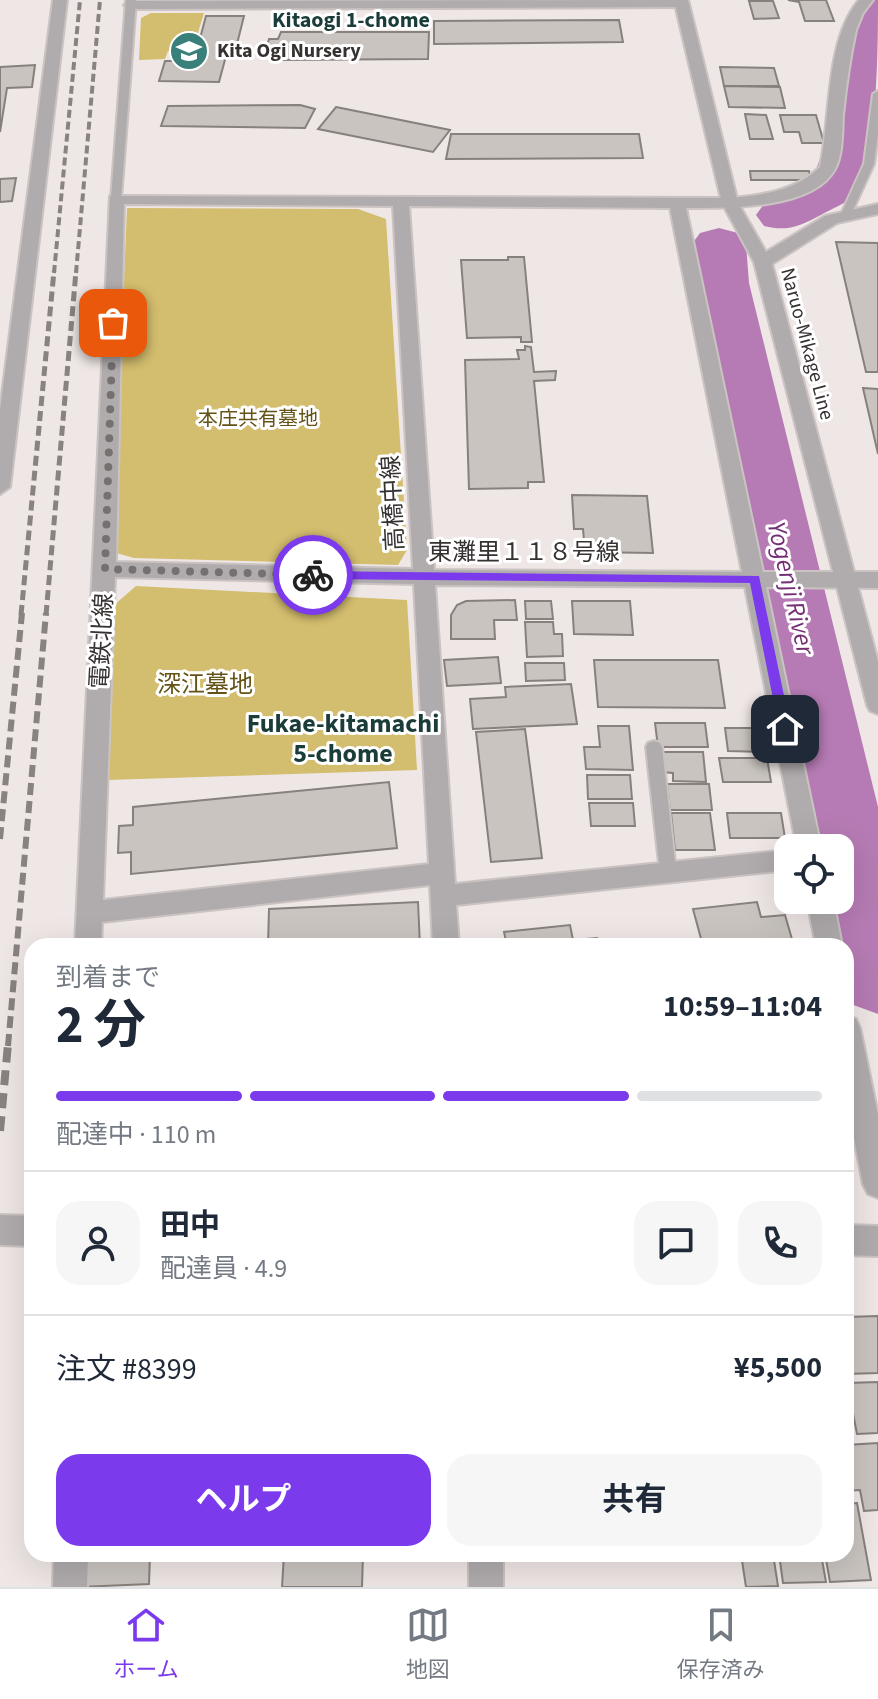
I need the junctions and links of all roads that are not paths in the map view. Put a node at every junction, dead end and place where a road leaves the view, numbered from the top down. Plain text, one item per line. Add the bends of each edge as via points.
1 (60, 0) edge
2 (866, 0) edge
3 (131, 2) edge
4 (682, 2) edge
5 (878, 94) edge
6 (116, 199) junction
7 (401, 201) junction
8 (677, 203) junction
9 (730, 203) junction
10 (878, 209) edge
11 (847, 212) junction
12 (763, 262) junction
13 (0, 487) edge
14 (105, 569) junction
15 (423, 577) junction
16 (761, 579) junction
17 (847, 580) junction
18 (878, 580) edge
19 (878, 705) edge
20 (654, 747) dead end
21 (807, 834) edge
22 (774, 861) edge
23 (668, 872) junction
24 (442, 884) junction
25 (90, 912) junction
26 (823, 914) edge
27 (88, 938) edge
28 (445, 938) edge
29 (827, 938) edge
30 (854, 1067) edge
31 (878, 1184) edge
32 (0, 1230) edge
33 (24, 1231) edge
34 (854, 1240) edge
35 (878, 1241) edge
36 (71, 1562) edge
37 (486, 1562) edge
38 (70, 1587) edge
39 (486, 1587) edge

1 - 13 street
2 - 9 street via 857,7 847,33 828,168 814,183 791,194
3 - 4 street
3 - 6 lane, 電鉄北線
4 - 9 street, Naruo-Mikage Line
5 - 11 lane via 869,164
6 - 7 street
6 - 14 street, 電鉄北線
7 - 8 street
7 - 15 street, 高橋中線
8 - 9 street
8 - 16 street
9 - 12 street, Naruo-Mikage Line
10 - 11 street
11 - 12 street via 813,227
12 - 17 street, Naruo-Mikage Line
14 - 15 street, 東灘里１１８号線
14 - 25 street, 電鉄北線
15 - 16 street, 東灘里１１８号線
15 - 24 street, 高橋中線
16 - 17 street, 東灘里１１８号線
16 - 21 street
17 - 18 street, 東灘里１１８号線
17 - 19 street, Naruo-Mikage Line
20 - 23 lane
22 - 23 street
23 - 24 street
24 - 25 street
24 - 28 street, 高橋中線
25 - 27 street, 電鉄北線
26 - 29 street
30 - 31 street
32 - 33 street
34 - 35 street
36 - 38 street
37 - 39 street

